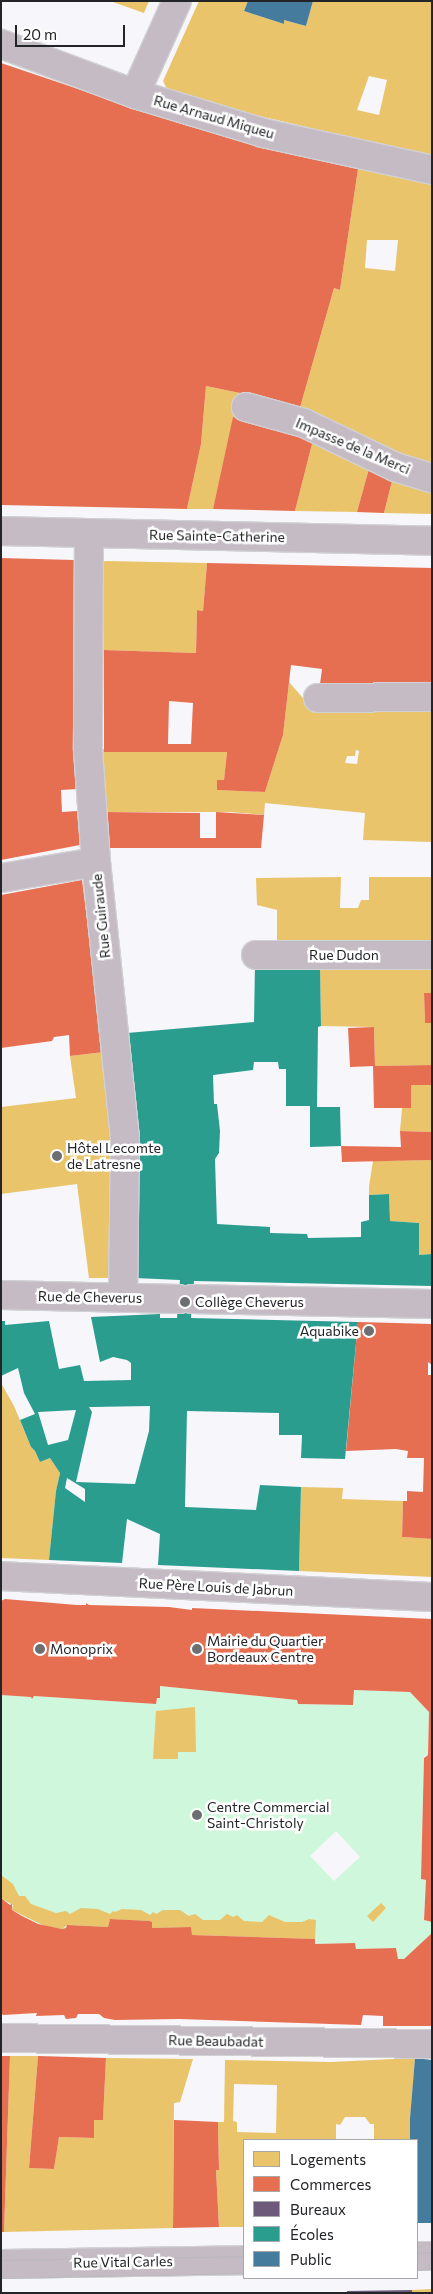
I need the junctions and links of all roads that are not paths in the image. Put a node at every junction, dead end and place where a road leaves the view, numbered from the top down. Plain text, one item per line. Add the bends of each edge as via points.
1 (177, 1) edge
2 (1, 44) edge
3 (135, 94) junction
4 (432, 170) edge
5 (246, 407) dead end
6 (432, 478) edge
7 (1, 531) edge
8 (89, 533) junction
9 (432, 541) edge
10 (432, 697) edge
11 (318, 698) dead end
12 (96, 862) junction
13 (1, 878) edge
14 (256, 955) dead end
15 (432, 955) edge
16 (1, 1295) edge
17 (123, 1298) junction
18 (432, 1304) edge
19 (1, 1576) edge
20 (432, 1598) edge
21 (1, 2038) edge
22 (432, 2044) edge
23 (418, 2256) edge
24 (432, 2256) edge
25 (243, 2260) edge
26 (1, 2264) edge

1 - 3 street
2 - 3 street, Rue Arnaud Miqueu
3 - 4 street, Rue Arnaud Miqueu via 263,133
5 - 6 street, Impasse de la Merci via 304,423 395,467
7 - 8 street, Rue Sainte-Catherine
8 - 9 street, Rue Sainte-Catherine
8 - 12 street, Rue Guiraude via 88,750
10 - 11 street
12 - 13 street
12 - 17 street, Rue Guiraude via 125,1138
14 - 15 street, Rue Dudon
16 - 17 street, Rue de Cheverus
17 - 18 street, Rue de Cheverus
19 - 20 street, Rue Père Louis de Jabrun
21 - 22 street, Rue Beaubadat
23 - 24 street
25 - 26 street, Rue Vital Carles

